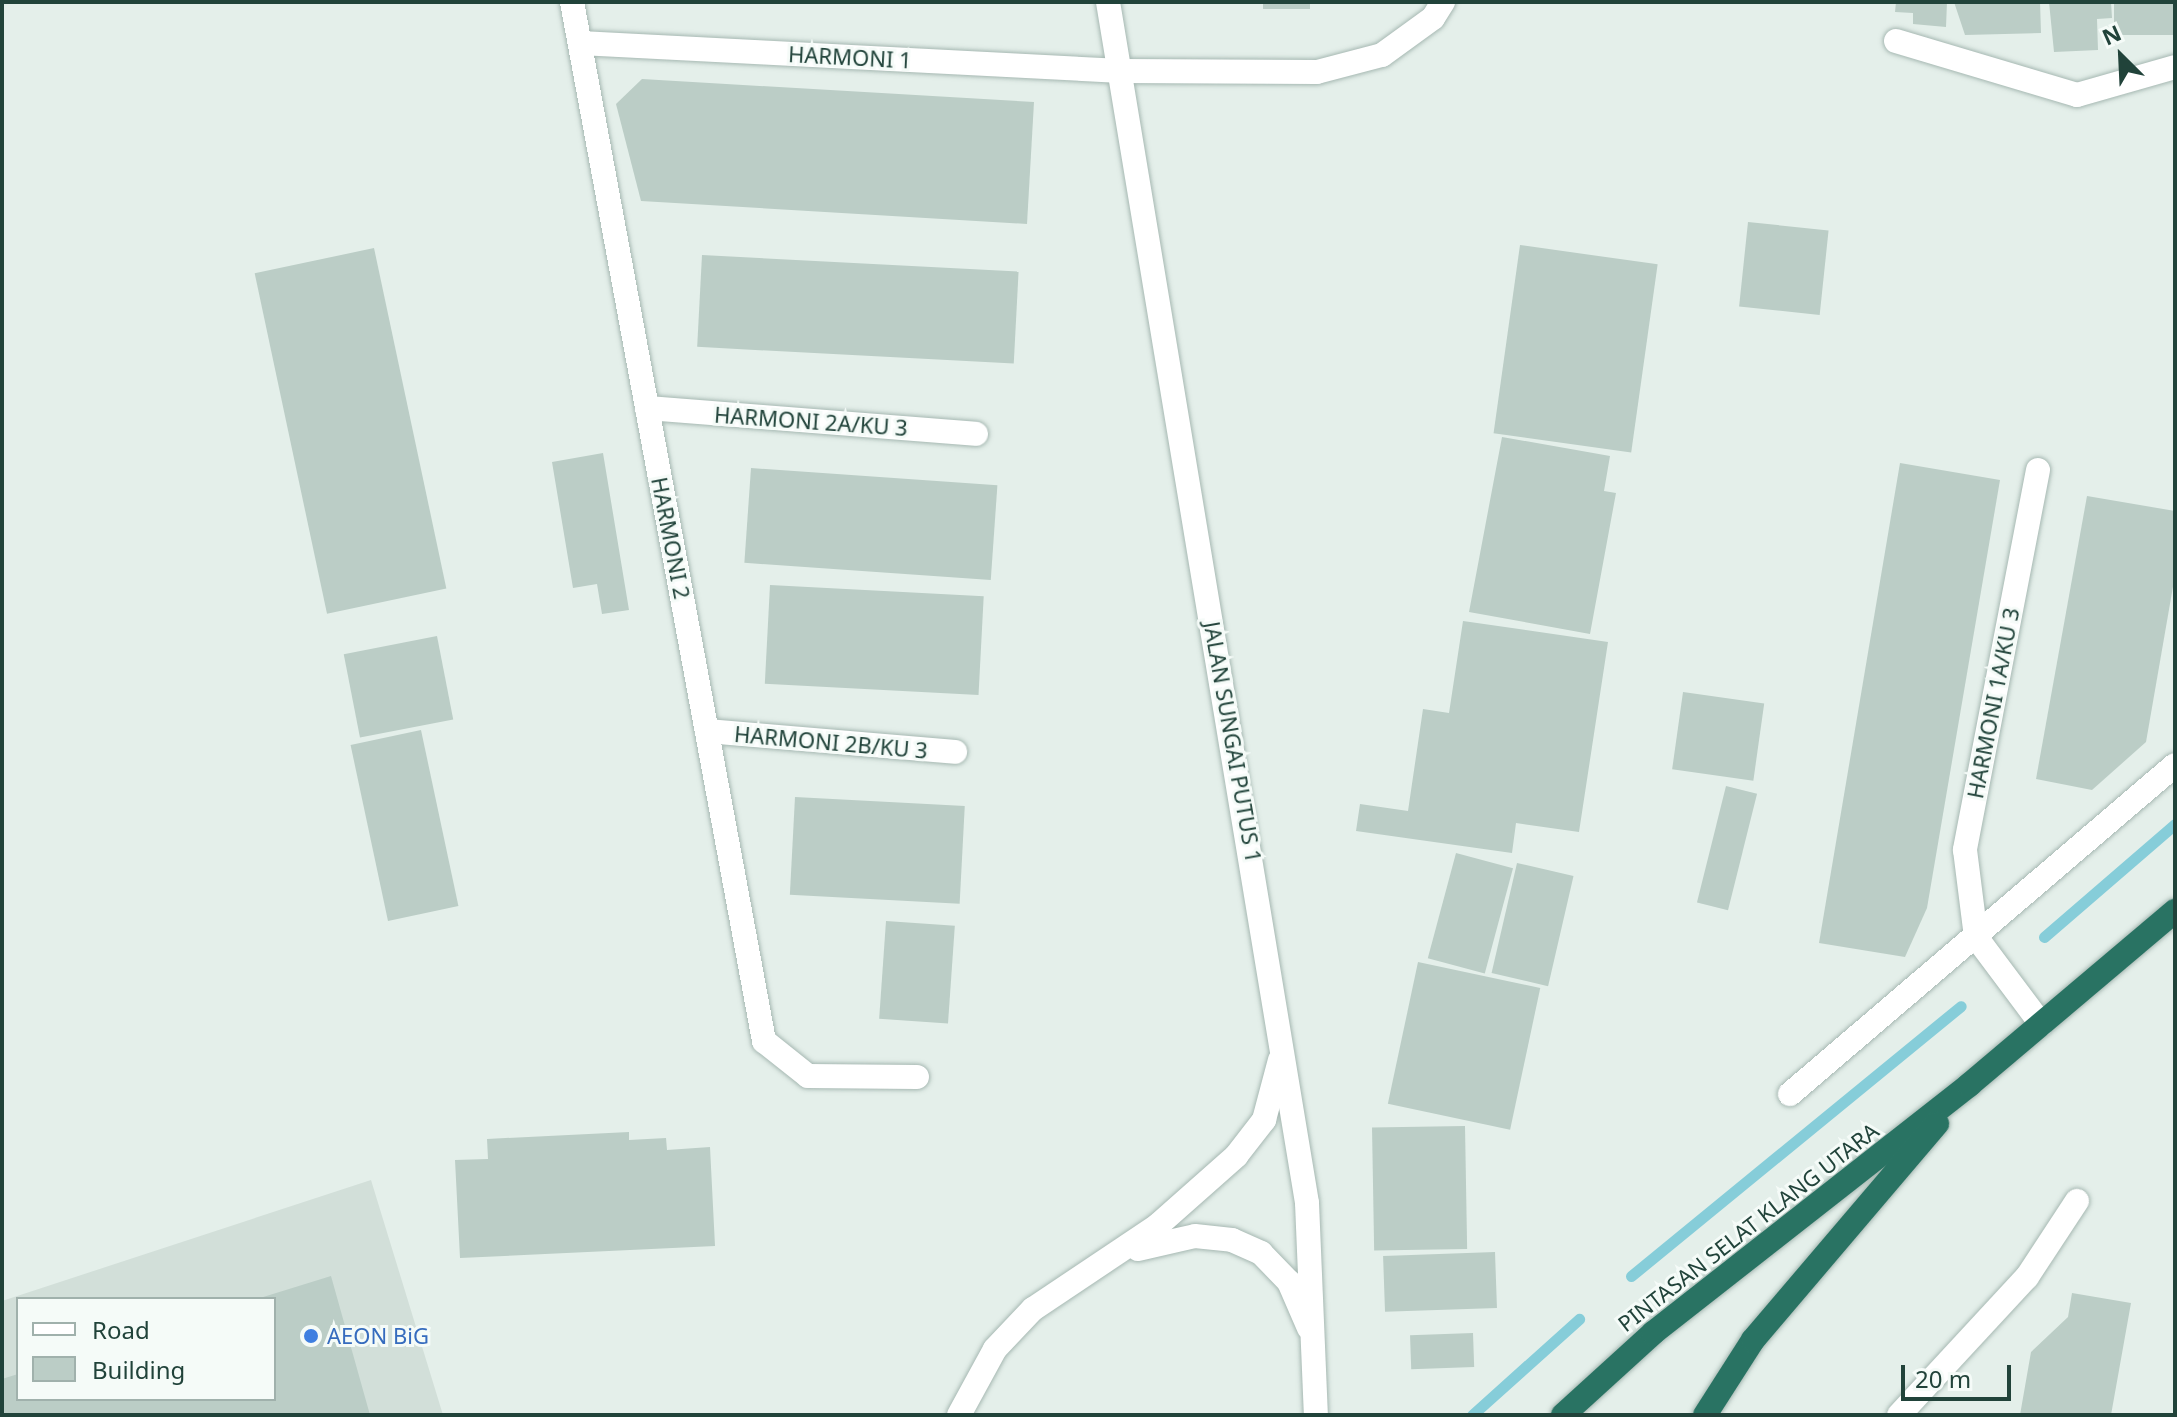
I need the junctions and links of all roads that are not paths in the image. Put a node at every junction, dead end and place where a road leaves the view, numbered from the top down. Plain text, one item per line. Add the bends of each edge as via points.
1 (1108, 2) edge
2 (1443, 2) edge
3 (572, 3) edge
4 (1896, 41) dead end
5 (580, 43) junction
6 (2175, 67) edge
7 (1121, 71) junction
8 (647, 408) junction
9 (976, 434) dead end
10 (2038, 470) dead end
11 (707, 731) junction
12 (955, 752) dead end
13 (2175, 765) edge
14 (2175, 911) edge
15 (1976, 937) junction
16 (2041, 1024) junction
17 (1282, 1034) junction
18 (917, 1077) dead end
19 (1969, 1085) junction
20 (1790, 1094) dead end
21 (2077, 1201) dead end
22 (1091, 1267) junction
23 (1315, 1345) junction
24 (959, 1415) edge
25 (1316, 1415) edge
26 (1563, 1415) edge
27 (1705, 1415) edge
28 (1899, 1415) edge

1 - 7 street, JALAN SUNGAI PUTUS 1
2 - 7 street, HARMONI 1 via 1433,18 1382,55 1317,72
3 - 5 street, HARMONI 2
4 - 6 street via 2077,95
5 - 7 street, HARMONI 1
5 - 8 street, HARMONI 2
7 - 17 street, JALAN SUNGAI PUTUS 1
8 - 9 street, HARMONI 2A/KU 3
8 - 11 street, HARMONI 2
10 - 15 street, HARMONI 1A/KU 3 via 1965,850
11 - 12 street, HARMONI 2B/KU 3
11 - 18 street, HARMONI 2 via 764,1041 808,1076
13 - 15 street
14 - 16 highway, PINTASAN SELAT KLANG UTARA
15 - 16 street
15 - 20 street
16 - 19 highway, PINTASAN SELAT KLANG UTARA
17 - 22 street via 1278,1080 1264,1120 1236,1156 1157,1226
17 - 23 street, JALAN SUNGAI PUTUS 1 via 1307,1203
19 - 26 highway, PINTASAN SELAT KLANG UTARA via 1653,1333
19 - 27 highway, PINTASAN SELAT KLANG UTARA via 1753,1340
21 - 28 street via 2027,1277
22 - 23 street via 1159,1241 1232,1240 1261,1253 1289,1282
22 - 24 street via 995,1349
23 - 25 street, JALAN SUNGAI PUTUS 1

